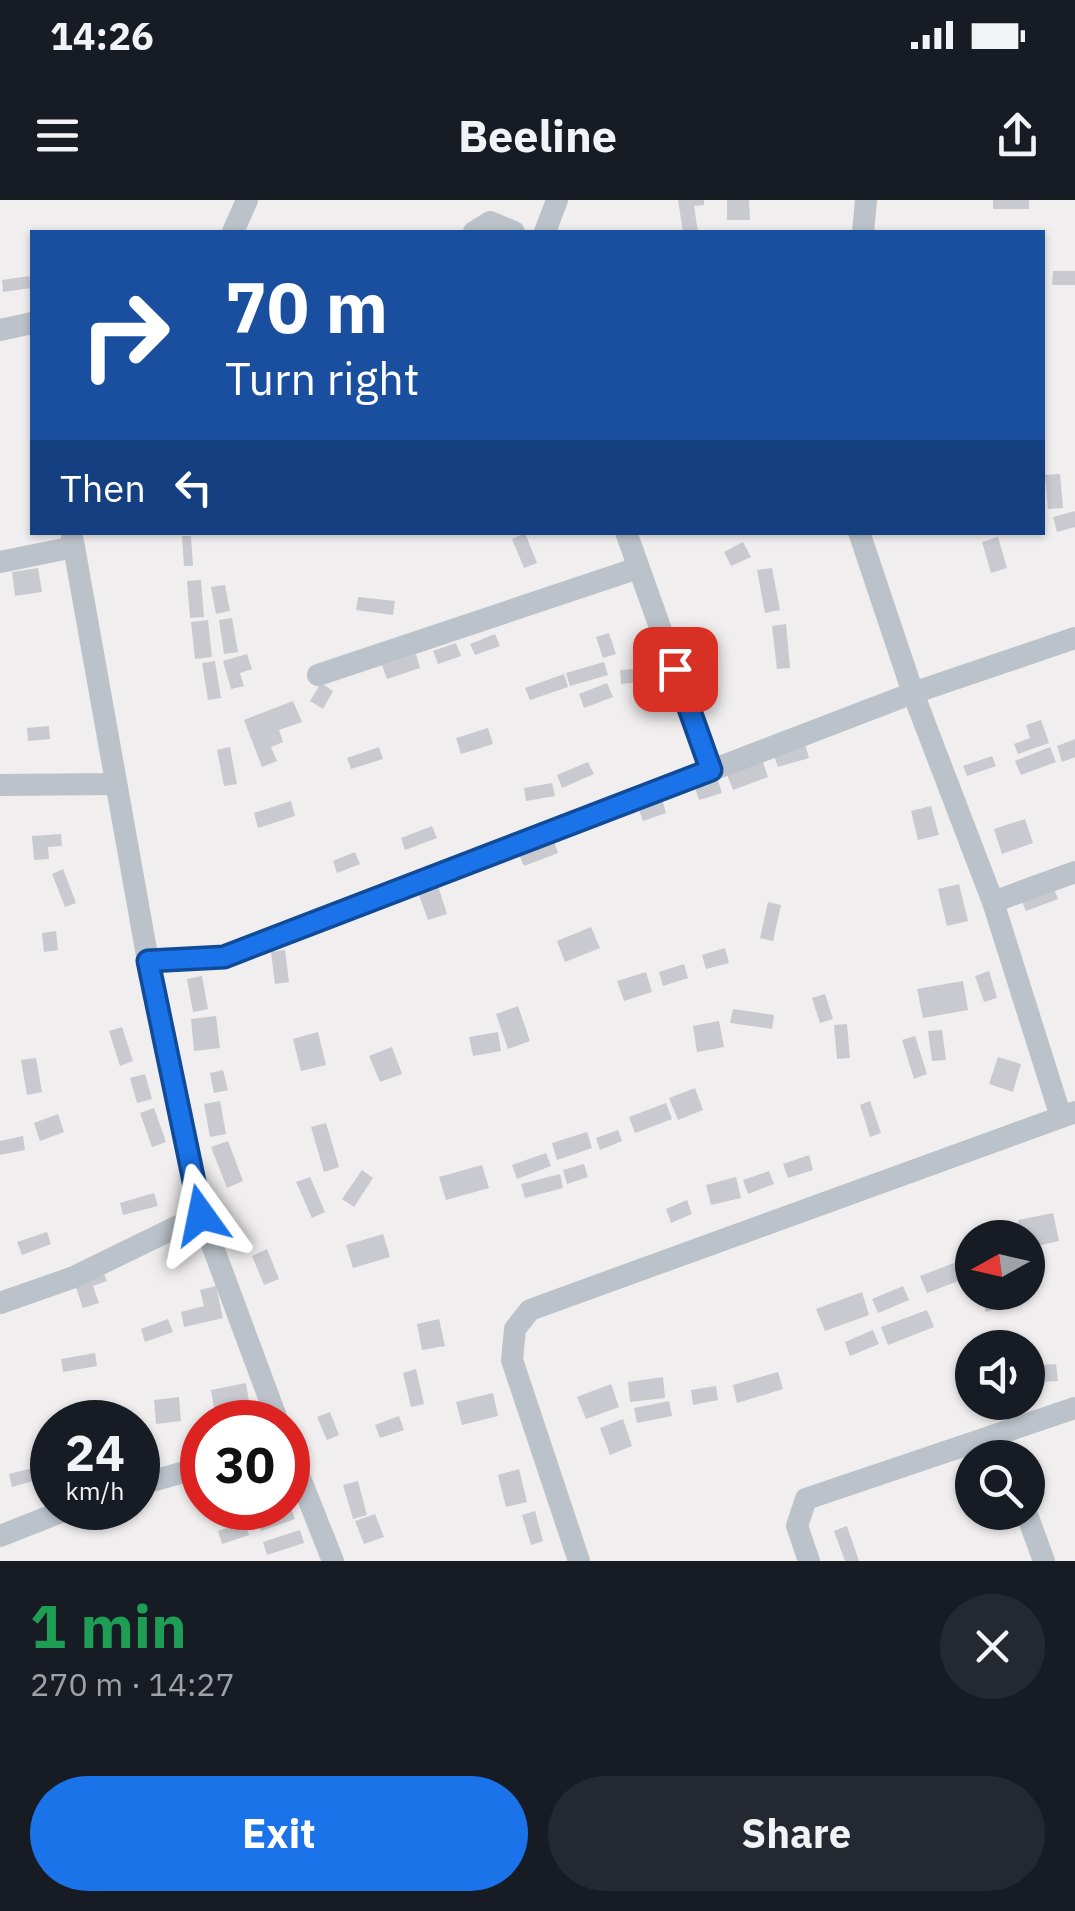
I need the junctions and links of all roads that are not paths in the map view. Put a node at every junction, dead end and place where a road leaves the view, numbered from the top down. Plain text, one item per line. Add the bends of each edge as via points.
1 (246, 200) edge
2 (557, 200) edge
3 (866, 200) edge
4 (235, 230) edge
5 (477, 230) edge
6 (509, 230) edge
7 (546, 230) edge
8 (863, 230) edge
9 (30, 329) edge
10 (0, 330) edge
11 (627, 535) edge
12 (860, 535) edge
13 (73, 540) edge
14 (0, 562) edge
15 (638, 568) junction
16 (1075, 638) edge
17 (318, 675) dead end
18 (913, 693) junction
19 (711, 770) junction
20 (116, 784) junction
21 (0, 786) edge
22 (1075, 872) edge
23 (993, 902) junction
24 (148, 961) junction
25 (1068, 1115) edge
26 (201, 1215) junction
27 (0, 1303) edge
28 (270, 1400) edge
29 (1075, 1408) edge
30 (1016, 1440) edge
31 (955, 1459) edge
32 (310, 1503) edge
33 (30, 1524) edge
34 (1033, 1530) edge
35 (0, 1536) edge
36 (333, 1561) edge
37 (579, 1561) edge
38 (809, 1561) edge
39 (1044, 1561) edge

1 - 4 street
2 - 7 street
3 - 8 street
5 - 6 street via 490,222
9 - 10 street
11 - 15 street
12 - 18 street
13 - 14 street
13 - 20 street
15 - 17 street
15 - 19 street
16 - 18 street
18 - 19 street
18 - 23 street
19 - 24 street via 224,957
20 - 21 street
20 - 24 street
22 - 23 street
23 - 25 street
24 - 26 street
25 - 37 street via 530,1310 516,1329 512,1360
26 - 27 street via 74,1277
26 - 28 street
29 - 30 street
31 - 38 street via 806,1498 797,1526
32 - 36 street
33 - 35 street
34 - 39 street

